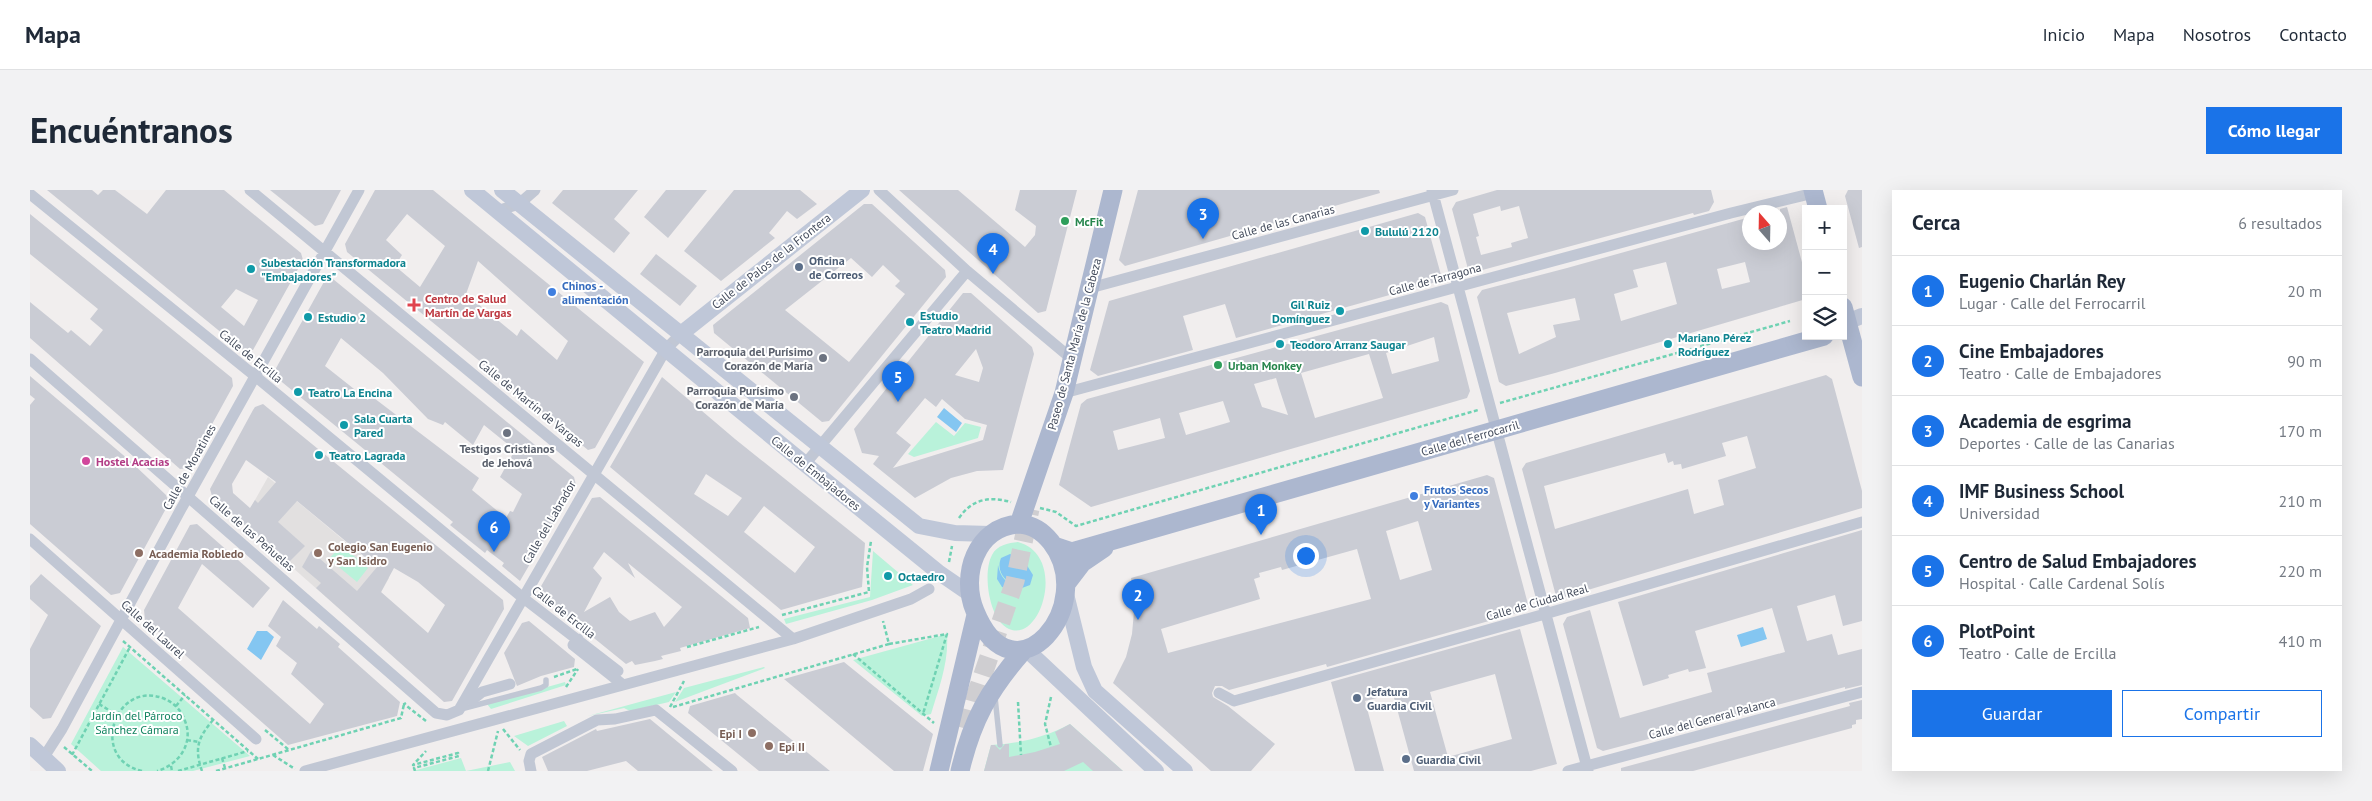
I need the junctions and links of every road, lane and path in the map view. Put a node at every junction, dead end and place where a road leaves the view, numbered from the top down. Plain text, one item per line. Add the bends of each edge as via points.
1 (250, 190) edge
2 (359, 190) edge
3 (472, 190) edge
4 (502, 190) edge
5 (535, 190) edge
6 (862, 190) edge
7 (879, 190) edge
8 (1113, 190) edge
9 (1453, 190) edge
10 (1433, 193) edge
11 (30, 194) edge
12 (1815, 197) edge
13 (519, 204) junction
14 (497, 211) junction
15 (326, 252) junction
16 (967, 271) junction
17 (1459, 287) junction
18 (1090, 288) junction
19 (1849, 317) edge
20 (1790, 321) dead end
21 (682, 333) junction
22 (1810, 340) edge
23 (666, 349) junction
24 (30, 359) edge
25 (1072, 359) junction
26 (255, 376) junction
27 (1862, 377) edge
28 (1064, 393) junction
29 (1490, 406) junction
30 (1496, 430) junction
31 (822, 446) junction
32 (805, 464) junction
33 (594, 473) junction
34 (189, 496) junction
35 (1009, 501) dead end
36 (1044, 509) dead end
37 (958, 522) dead end
38 (1862, 522) edge
39 (1019, 524) junction
40 (990, 534) junction
41 (30, 539) edge
42 (871, 540) dead end
43 (1115, 540) junction
44 (953, 543) dead end
45 (1054, 546) junction
46 (948, 566) dead end
47 (929, 589) dead end
48 (1066, 589) junction
49 (970, 594) junction
50 (522, 597) junction
51 (1545, 614) junction
52 (976, 615) junction
53 (778, 616) dead end
54 (882, 616) dead end
55 (121, 619) junction
56 (756, 621) dead end
57 (119, 637) dead end
58 (578, 639) junction
59 (793, 639) junction
60 (123, 640) junction
61 (889, 644) junction
62 (130, 647) junction
63 (687, 647) dead end
64 (118, 649) dead end
65 (1025, 651) junction
66 (853, 654) junction
67 (583, 667) dead end
68 (618, 671) dead end
69 (686, 678) dead end
70 (546, 680) joint
71 (510, 684) dead end
72 (622, 684) junction
73 (994, 687) junction
74 (1220, 692) dead end
75 (1862, 692) edge
76 (185, 695) junction
77 (1051, 697) dead end
78 (472, 700) dead end
79 (1018, 702) dead end
80 (99, 704) junction
81 (404, 704) dead end
82 (176, 706) junction
83 (669, 708) junction
84 (458, 710) junction
85 (656, 710) junction
86 (923, 714) junction
87 (117, 715) junction
88 (213, 720) junction
89 (938, 727) dead end
90 (446, 732) junction
91 (256, 739) dead end
92 (187, 740) junction
93 (67, 742) dead end
94 (199, 742) junction
95 (30, 745) edge
96 (1000, 745) dead end
97 (1052, 747) dead end
98 (249, 751) junction
99 (72, 755) junction
100 (273, 755) junction
101 (1021, 755) dead end
102 (44, 758) junction
103 (222, 758) junction
104 (258, 759) junction
105 (200, 765) junction
106 (170, 766) junction
107 (530, 766) edge
108 (225, 768) junction
109 (1587, 768) edge
110 (58, 771) edge
111 (92, 771) edge
112 (142, 771) edge
113 (157, 771) edge
114 (172, 771) edge
115 (178, 771) edge
116 (202, 771) edge
117 (216, 771) edge
118 (298, 771) edge
119 (305, 771) edge
120 (415, 771) edge
121 (488, 771) edge
122 (732, 771) edge
123 (939, 771) edge
124 (960, 771) edge
125 (1156, 771) edge
126 (1185, 771) edge
127 (1568, 771) edge

1 - 15 street, Calle de Martín de Vargas
2 - 15 street, Calle de Moratines
3 - 14 main road, Calle de Embajadores
4 - 13 main road, Calle de Embajadores
5 - 13 street
6 - 21 main road, Calle de Palos de la Frontera
7 - 16 street
8 - 18 main road, Paseo de Santa María de la Cabeza
9 - 10 street, Calle de las Canarias
10 - 17 street
10 - 18 street, Calle de las Canarias
11 - 26 street, Calle de Ercilla
12 - 17 street, Calle de Tarragona via 1731,213
13 - 14 street
13 - 21 main road, Calle de Embajadores
14 - 23 main road, Calle de Embajadores
15 - 26 street, Calle de Moratines
15 - 33 street, Calle de Martín de Vargas
16 - 25 street
16 - 31 street
17 - 28 street, Calle de Tarragona
17 - 29 street
18 - 25 main road, Paseo de Santa María de la Cabeza
19 - 27 main road
20 - 29 path
21 - 23 street
21 - 31 main road, Calle de Embajadores
22 - 30 main road, Calle del Ferrocarril
23 - 32 main road, Calle de Embajadores
23 - 33 street, Calle del Labrador
24 - 34 street, Calle de las Peñuelas
25 - 28 main road, Paseo de Santa María de la Cabeza
26 - 34 street, Calle de Moratines
26 - 50 street, Calle de Ercilla
28 - 39 main road, Paseo de Santa María de la Cabeza
29 - 30 street
29 - 36 path via 1076,526 1056,512
30 - 43 main road, Calle del Ferrocarril
30 - 51 street
31 - 32 street
31 - 40 main road, Calle de Embajadores via 919,526 955,533
32 - 49 main road, Calle de Embajadores via 938,572
33 - 50 street, Calle del Labrador
33 - 59 street, Calle de Martín de Vargas
34 - 55 street, Calle de Moratines
34 - 84 street, Calle de las Peñuelas via 436,713 447,715
35 - 37 path via 991,498 979,501 964,512
38 - 51 street, Calle de Ciudad Real
39 - 40 main road
39 - 45 main road via 1037,529
40 - 49 main road via 973,560
41 - 55 street, Calle del Laurel
42 - 53 path via 868,592
43 - 45 main road, Calle del Ferrocarril via 1072,552
43 - 48 main road, Calle del Ferrocarril via 1082,563
44 - 46 path
45 - 48 main road via 1062,562
47 - 59 street via 911,600
48 - 65 main road via 1061,614 1051,630
48 - 126 main road via 1084,667 1094,691
49 - 52 main road
50 - 58 street, Calle de Ercilla
50 - 84 street, Calle del Labrador
51 - 74 street, Calle de Ciudad Real via 1234,701
51 - 109 street
52 - 65 main road via 998,644
52 - 123 main road
54 - 61 path
55 - 91 street, Calle del Laurel
55 - 102 street, Calle de Moratines
56 - 63 path via 762,626
57 - 60 path
58 - 68 street, Calle de Ercilla
58 - 72 street via 573,645
59 - 72 street
60 - 62 path
60 - 64 path
61 - 66 path
61 - 86 path via 947,634
62 - 76 path
62 - 80 path
65 - 73 main road
65 - 125 main road
66 - 83 path
66 - 86 path
67 - 70 path
69 - 83 path
70 - 84 lane via 546,685 541,688
71 - 78 street via 482,692
72 - 90 street
73 - 96 lane
73 - 124 main road via 967,740
75 - 109 street, Calle del General Palanca
76 - 82 path
76 - 88 path
77 - 97 path via 1045,724
79 - 101 path
80 - 87 path
80 - 99 path
81 - 100 path via 401,718
82 - 87 path via 161,698 144,696 128,702
82 - 92 path via 186,721
83 - 85 path
85 - 107 street via 597,720 531,754
85 - 122 street
86 - 89 path
87 - 112 path via 112,730 114,747 123,761
88 - 94 path
88 - 98 path
90 - 119 street
90 - 120 path via 413,765 458,753 459,756 414,768
92 - 94 path
92 - 106 path via 182,754
93 - 99 path via 63,748
94 - 105 path via 197,755
95 - 102 main road
98 - 103 path
98 - 104 path
99 - 111 path
100 - 104 path
100 - 118 path
102 - 110 main road
103 - 105 path
103 - 108 path
104 - 108 path
105 - 115 path
105 - 116 path
106 - 113 path
106 - 114 path
107 - 121 path via 500,725
108 - 117 path
109 - 127 street, Calle del General Palanca

